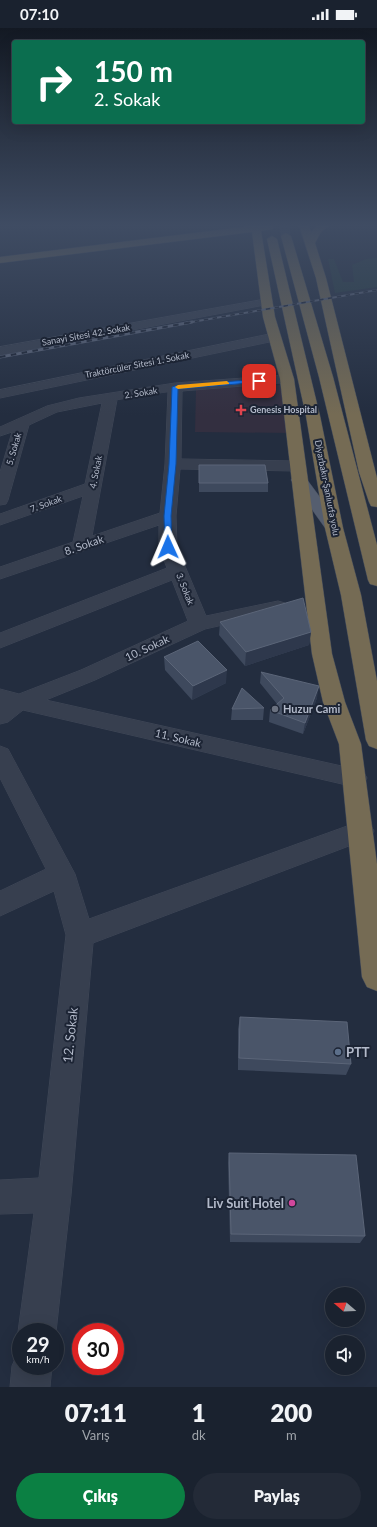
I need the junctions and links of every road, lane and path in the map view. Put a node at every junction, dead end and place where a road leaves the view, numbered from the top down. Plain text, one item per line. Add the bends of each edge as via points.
1 (264, 288) edge
2 (283, 288) edge
3 (294, 288) edge
4 (324, 288) edge
5 (266, 302) junction
6 (275, 337) junction
7 (0, 351) edge
8 (326, 377) junction
9 (287, 379) junction
10 (175, 387) junction
11 (0, 394) edge
12 (110, 398) junction
13 (355, 419) junction
14 (22, 422) junction
15 (0, 432) edge
16 (172, 464) junction
17 (298, 473) junction
18 (92, 487) junction
19 (0, 500) edge
20 (377, 502) edge
21 (168, 516) junction
22 (0, 520) edge
23 (334, 528) junction
24 (81, 546) junction
25 (177, 571) junction
26 (0, 573) edge
27 (375, 574) edge
28 (303, 602) edge
29 (199, 624) junction
30 (0, 641) edge
31 (9, 700) edge
32 (0, 716) edge
33 (377, 740) edge
34 (0, 755) edge
35 (355, 778) junction
36 (361, 831) junction
37 (62, 874) junction
38 (0, 904) edge
39 (80, 935) junction
40 (377, 977) edge
41 (54, 1195) junction
42 (0, 1197) edge
43 (38, 1323) edge
44 (31, 1375) edge
45 (30, 1387) edge

1 - 5 highway
2 - 23 highway, Diyarbakır-Şanlıurfa yolu via 313,416
3 - 8 highway via 309,316
4 - 13 highway
5 - 6 highway
5 - 7 street, Sanayi Sitesi 42. Sokak
6 - 9 highway
6 - 11 street, Traktörcüler Sitesi 1. Sokak
8 - 13 highway
8 - 27 highway
9 - 10 street, 2. Sokak
9 - 17 highway
10 - 12 street, 2. Sokak
10 - 16 street, 3. Sokak
12 - 14 street, 2. Sokak via 52,408
12 - 18 street, 4. Sokak
13 - 20 highway
14 - 15 street, 2. Sokak
14 - 19 street, 5. Sokak
16 - 17 street
16 - 21 street, 3. Sokak
17 - 23 main road
17 - 35 highway via 322,654 334,702 350,744
18 - 22 street, 7. Sokak
18 - 24 street, 4. Sokak
21 - 24 street, 8. Sokak
21 - 25 street, 3. Sokak via 168,547
23 - 33 highway, Diyarbakır-Şanlıurfa yolu via 351,595
24 - 26 street, 8. Sokak
25 - 29 street, 3. Sokak
25 - 30 street
28 - 29 street, 10. Sokak
29 - 31 street, 10. Sokak via 88,675
31 - 32 street, 10. Sokak
31 - 35 street, 11. Sokak
34 - 37 street, 12. Sokak
35 - 36 highway
36 - 39 street
36 - 40 highway
37 - 38 street
37 - 39 street, 12. Sokak
39 - 41 street, 12. Sokak
41 - 42 street
41 - 43 street, 12. Sokak
44 - 45 street

